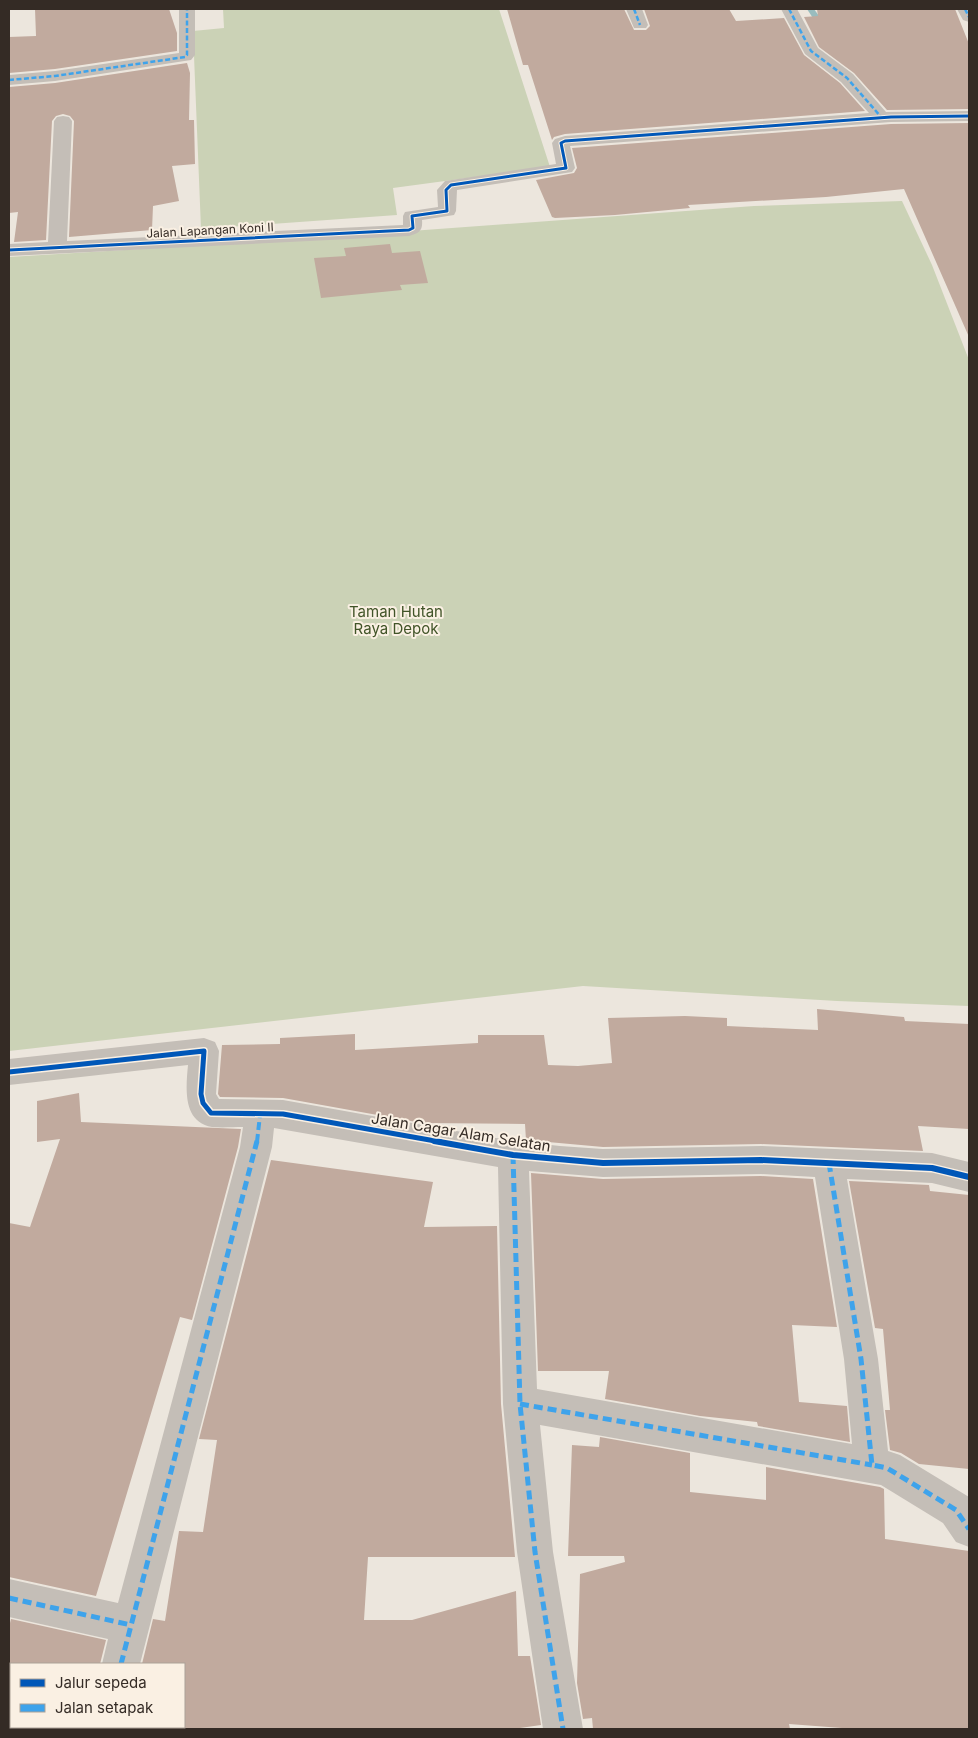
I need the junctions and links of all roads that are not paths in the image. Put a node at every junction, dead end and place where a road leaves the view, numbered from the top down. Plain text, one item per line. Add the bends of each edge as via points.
1 (187, 9) edge
2 (634, 9) edge
3 (789, 9) edge
4 (966, 9) edge
5 (969, 17) edge
6 (640, 25) dead end
7 (9, 80) edge
8 (969, 116) edge
9 (886, 117) junction
10 (63, 121) dead end
11 (57, 248) junction
12 (9, 250) edge
13 (9, 1072) edge
14 (260, 1115) junction
15 (513, 1155) junction
16 (828, 1164) junction
17 (969, 1177) edge
18 (520, 1404) junction
19 (872, 1465) junction
20 (969, 1529) edge
21 (9, 1598) edge
22 (131, 1626) junction
23 (121, 1663) edge
24 (563, 1729) edge

1 - 7 street via 185,56
2 - 6 street
3 - 9 street via 811,51 846,78
4 - 5 street
8 - 9 street
9 - 11 street, Jalan Lapangan Koni II via 565,141 561,143 566,168 451,185 446,190 448,211 412,216 413,228
10 - 11 street
11 - 12 street, Jalan Lapangan Koni II
13 - 14 street, Jalan Cagar Alam Selatan via 204,1051 203,1103 211,1112
14 - 15 street, Jalan Cagar Alam Selatan via 283,1114
14 - 22 street via 256,1147
15 - 16 street, Jalan Cagar Alam Selatan via 603,1164 761,1160
15 - 18 street
16 - 17 street, Jalan Cagar Alam Selatan via 932,1168
16 - 19 street via 861,1359
18 - 19 street
18 - 24 street via 535,1552
19 - 20 street via 887,1468 956,1510
21 - 22 street
22 - 23 street

